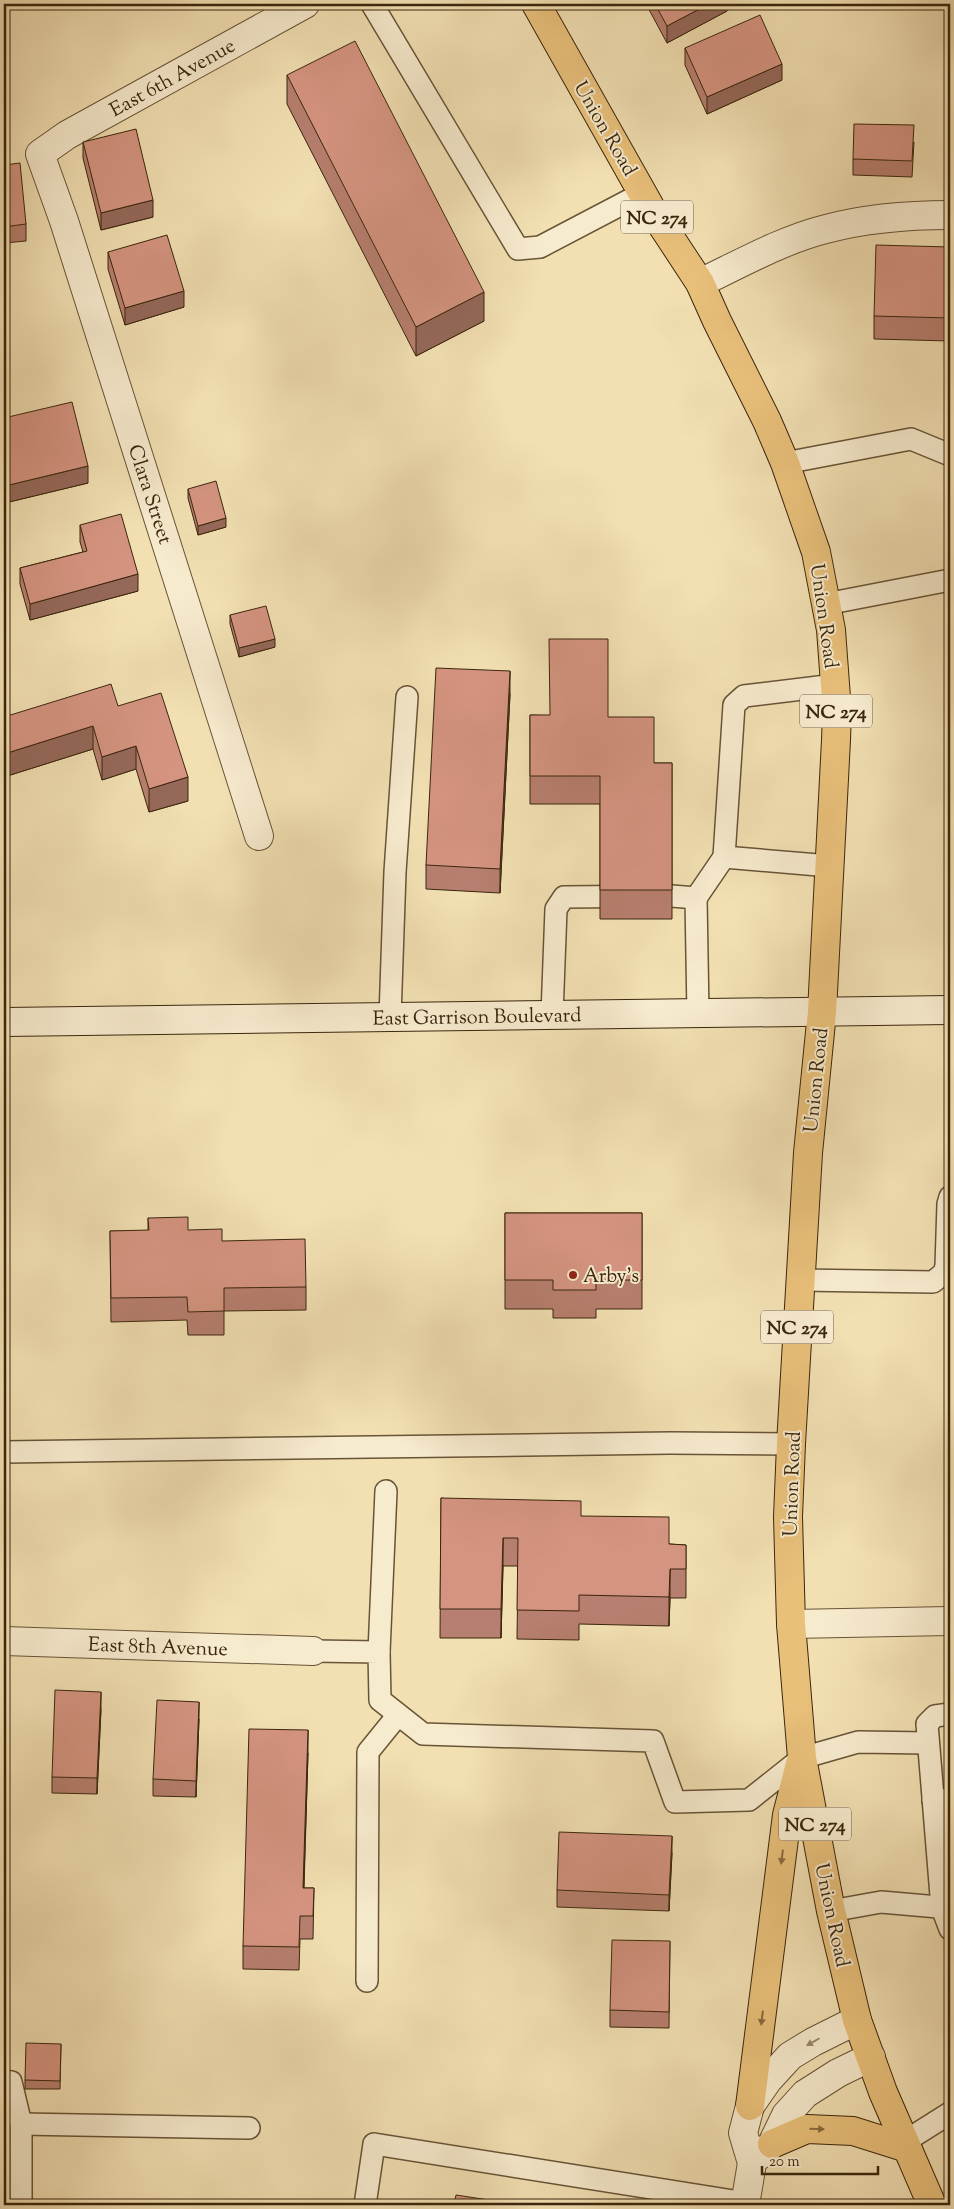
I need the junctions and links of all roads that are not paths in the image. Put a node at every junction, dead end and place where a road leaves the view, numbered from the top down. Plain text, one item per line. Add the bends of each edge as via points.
1 (305, 4) edge
2 (372, 4) edge
3 (536, 4) edge
4 (40, 154) joint
5 (643, 193) junction
6 (950, 215) edge
7 (700, 283) junction
8 (950, 455) edge
9 (785, 463) junction
10 (950, 580) edge
11 (826, 604) junction
12 (835, 685) junction
13 (407, 697) dead end
14 (259, 836) dead end
15 (724, 857) junction
16 (830, 866) junction
17 (696, 898) junction
18 (950, 1010) edge
19 (822, 1012) junction
20 (698, 1014) junction
21 (552, 1015) junction
22 (390, 1018) junction
23 (4, 1022) edge
24 (950, 1197) edge
25 (800, 1280) junction
26 (791, 1444) junction
27 (4, 1452) edge
28 (386, 1491) dead end
29 (950, 1621) edge
30 (791, 1624) junction
31 (4, 1641) edge
32 (313, 1651) joint
33 (379, 1652) junction
34 (950, 1714) edge
35 (398, 1715) junction
36 (928, 1743) junction
37 (802, 1758) junction
38 (941, 1800) edge
39 (946, 1908) edge
40 (831, 1911) junction
41 (950, 1929) edge
42 (367, 1981) dead end
43 (857, 2020) junction
44 (871, 2057) junction
45 (4, 2082) edge
46 (750, 2106) junction
47 (950, 2113) edge
48 (21, 2124) junction
49 (249, 2128) dead end
50 (772, 2144) junction
51 (906, 2145) junction
52 (752, 2163) junction
53 (746, 2204) edge
54 (21, 2205) edge
55 (365, 2205) edge
56 (932, 2205) edge

1 - 4 street, East 6th Avenue via 67,135
2 - 5 lane via 518,249 540,247
3 - 5 main road, Union Road / NC 274
4 - 14 street, Clara Street
5 - 7 main road, Union Road / NC 274
6 - 7 street via 903,216 824,229
7 - 9 main road, Union Road / NC 274 via 768,421
8 - 9 lane via 911,439
9 - 11 main road, Union Road / NC 274 via 816,552
10 - 11 lane
11 - 12 main road, Union Road / NC 274
12 - 15 lane via 744,696 734,705
12 - 16 main road, Union Road / NC 274 via 836,740
13 - 22 lane via 395,872
15 - 16 lane
15 - 17 lane
16 - 19 main road, Union Road / NC 274
17 - 20 lane
17 - 21 lane via 564,897 556,909
18 - 19 street, East Garrison Boulevard
19 - 20 street, East Garrison Boulevard
19 - 25 main road, Union Road / NC 274
20 - 21 street, East Garrison Boulevard
21 - 22 street, East Garrison Boulevard
22 - 23 street, East Garrison Boulevard
24 - 25 lane via 946,1266 944,1273 933,1282
25 - 26 main road, Union Road / NC 274
26 - 27 lane
26 - 30 main road, Union Road / NC 274 via 788,1517
28 - 33 lane
29 - 30 street
30 - 37 main road, Union Road / NC 274
31 - 32 street, East 8th Avenue
32 - 33 lane
33 - 35 lane via 380,1700
34 - 36 lane via 935,1716 927,1724
35 - 37 lane via 423,1734 653,1740 674,1802 749,1800
35 - 42 lane via 368,1752
36 - 37 lane via 858,1742
36 - 38 lane
37 - 40 main road, Union Road / NC 274
37 -> 46 main road via 787,1815
38 - 39 lane
39 - 40 lane via 881,1902
39 - 41 lane
40 - 43 main road, Union Road / NC 274
43 - 44 main road, Union Road / NC 274
43 -> 46 street via 790,2056
44 - 50 street via 805,2094 786,2115
44 - 51 main road, Union Road / NC 274
45 - 48 lane via 11,2082
46 - 52 street via 743,2133
47 - 51 lane
48 - 49 lane
48 - 54 lane
50 -> 51 main road via 807,2129 854,2131
50 - 52 street
51 - 56 main road, Union Road / NC 274
52 - 53 street
53 - 55 lane via 374,2144

